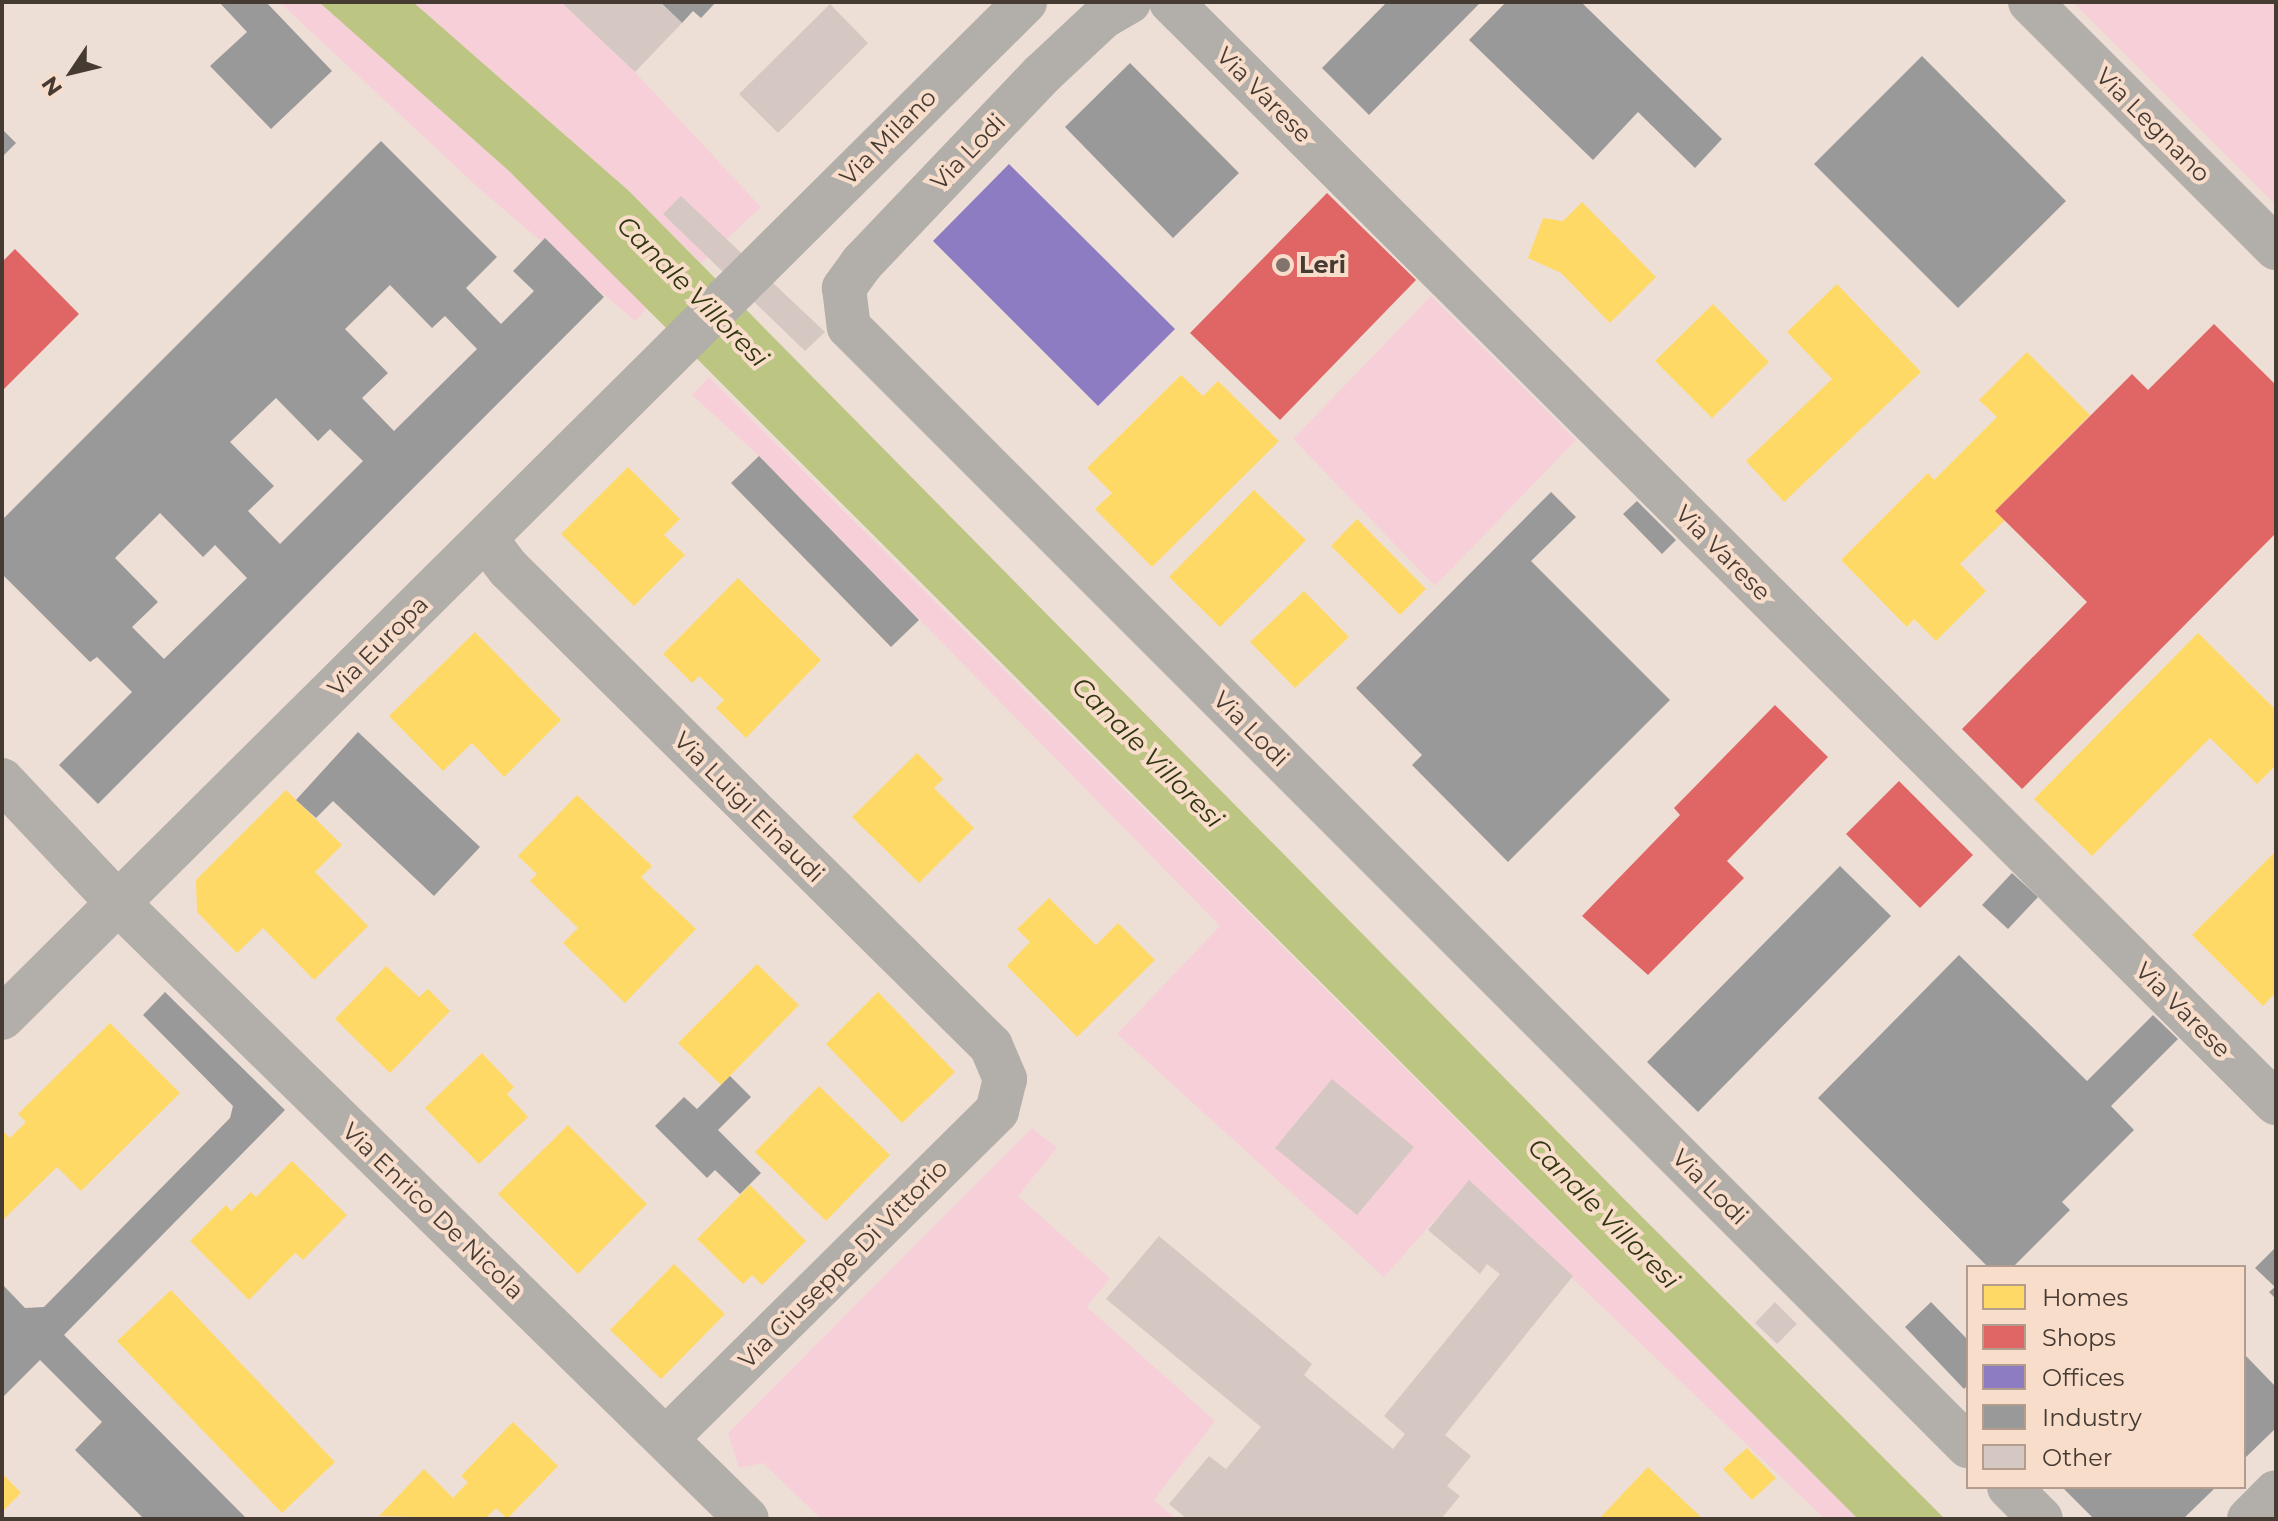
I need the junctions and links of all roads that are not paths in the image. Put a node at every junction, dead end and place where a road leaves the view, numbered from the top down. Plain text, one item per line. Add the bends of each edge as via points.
1 (1025, 2) edge
2 (1129, 2) edge
3 (1171, 2) edge
4 (2030, 2) edge
5 (2276, 248) edge
6 (749, 276) joint
7 (486, 539) junction
8 (2, 780) edge
9 (118, 903) junction
10 (2, 1018) edge
11 (1005, 1079) joint
12 (2276, 1103) edge
13 (666, 1439) junction
14 (1966, 1444) edge
15 (2011, 1489) edge
16 (2276, 1492) edge
17 (747, 1519) edge
18 (2041, 1519) edge
19 (2249, 1519) edge

1 - 6 street, Via Milano
2 - 14 street, Via Lodi via 1103,17 1042,74 862,263 844,288 849,327
3 - 12 street, Via Varese
4 - 5 street, Via Legnano
6 - 7 street, Via Europa
7 - 9 street, Via Europa
7 - 11 street, Via Luigi Einaudi via 509,569 991,1046
8 - 9 street, Via Enrico De Nicola
9 - 10 street, Via Europa
9 - 13 street, Via Enrico De Nicola
11 - 13 street, Via Giuseppe Di Vittorio via 997,1111
13 - 17 street, Via Enrico De Nicola
15 - 18 street
16 - 19 street

